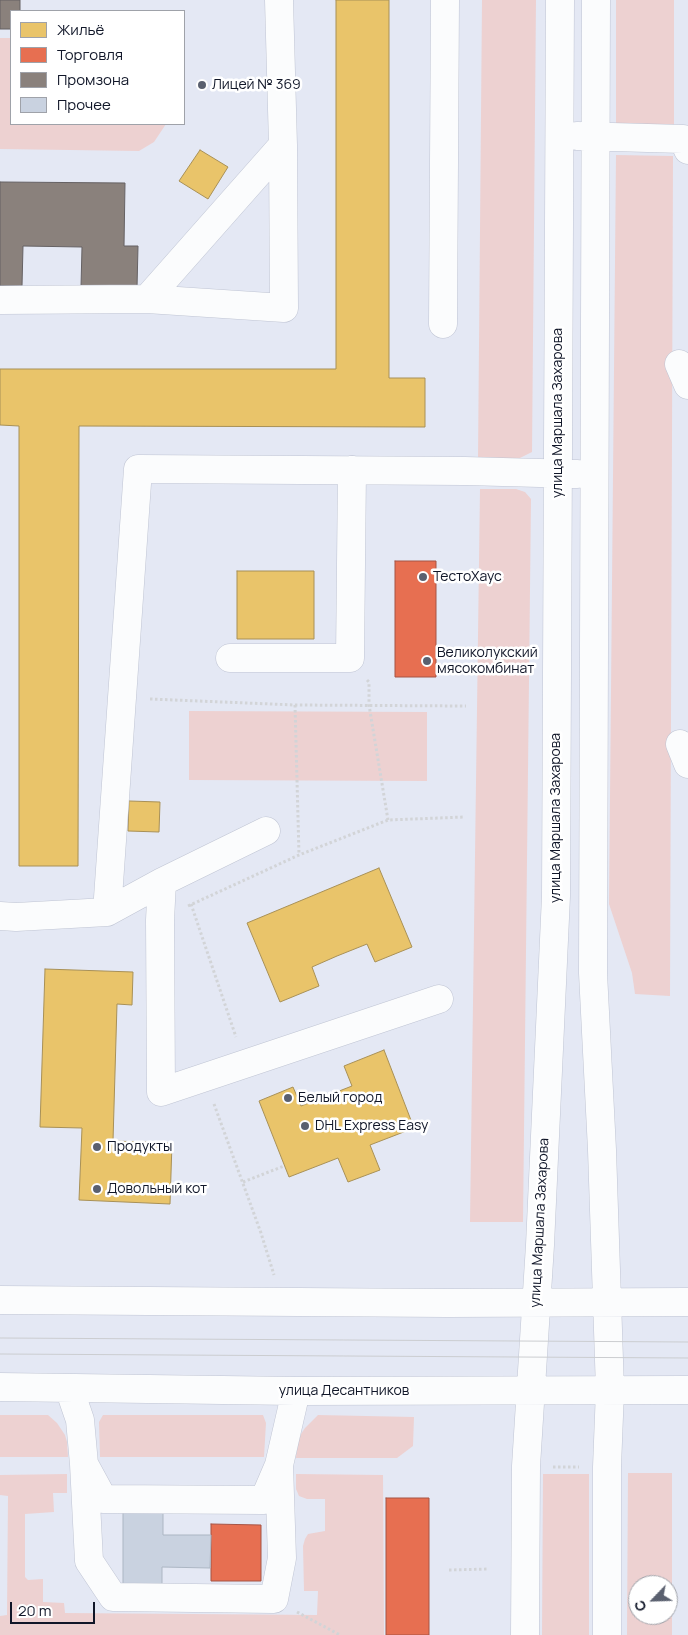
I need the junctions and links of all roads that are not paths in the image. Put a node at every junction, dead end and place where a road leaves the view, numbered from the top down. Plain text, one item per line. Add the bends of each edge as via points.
1 (279, 0) edge
2 (445, 0) edge
3 (560, 0) edge
4 (596, 0) edge
5 (560, 136) junction
6 (595, 136) junction
7 (283, 144) junction
8 (688, 150) edge
9 (0, 300) edge
10 (147, 300) junction
11 (443, 324) dead end
12 (352, 470) junction
13 (558, 474) junction
14 (594, 474) junction
15 (230, 658) dead end
16 (266, 831) dead end
17 (162, 882) junction
18 (107, 912) junction
19 (0, 916) edge
20 (438, 999) dead end
21 (0, 1300) edge
22 (536, 1302) junction
23 (688, 1302) edge
24 (607, 1303) junction
25 (0, 1387) edge
26 (69, 1388) junction
27 (531, 1390) junction
28 (610, 1390) junction
29 (688, 1390) edge
30 (296, 1391) junction
31 (84, 1464) junction
32 (278, 1465) junction
33 (525, 1635) edge
34 (606, 1635) edge

1 - 7 street
2 - 11 street
3 - 5 street, улица Маршала Захарова
4 - 6 street
5 - 6 street
5 - 13 street, улица Маршала Захарова
6 - 8 street via 683,139
6 - 14 street
7 - 10 street
7 - 10 street via 284,308
9 - 10 street
12 - 13 street
12 - 15 street via 350,658
12 - 18 street via 138,469
13 - 14 street
13 - 22 street, улица Маршала Захарова via 556,896
14 - 24 street via 594,973
16 - 17 street
17 - 18 street
17 - 20 street via 161,1092
18 - 19 street
21 - 22 street
22 - 24 street
22 - 27 street, улица Маршала Захарова
23 - 24 street
24 - 28 street
25 - 26 street, улица Десантников
26 - 30 street, улица Десантников
26 - 31 street via 80,1420
27 - 28 street, улица Десантников
27 - 30 street, улица Десантников
27 - 33 street, улица Маршала Захарова via 526,1466
28 - 29 street, улица Десантников
28 - 34 street
30 - 32 street
31 - 32 street via 103,1499 227,1500 264,1500
31 - 32 street via 89,1561 113,1596 274,1600 282,1558

